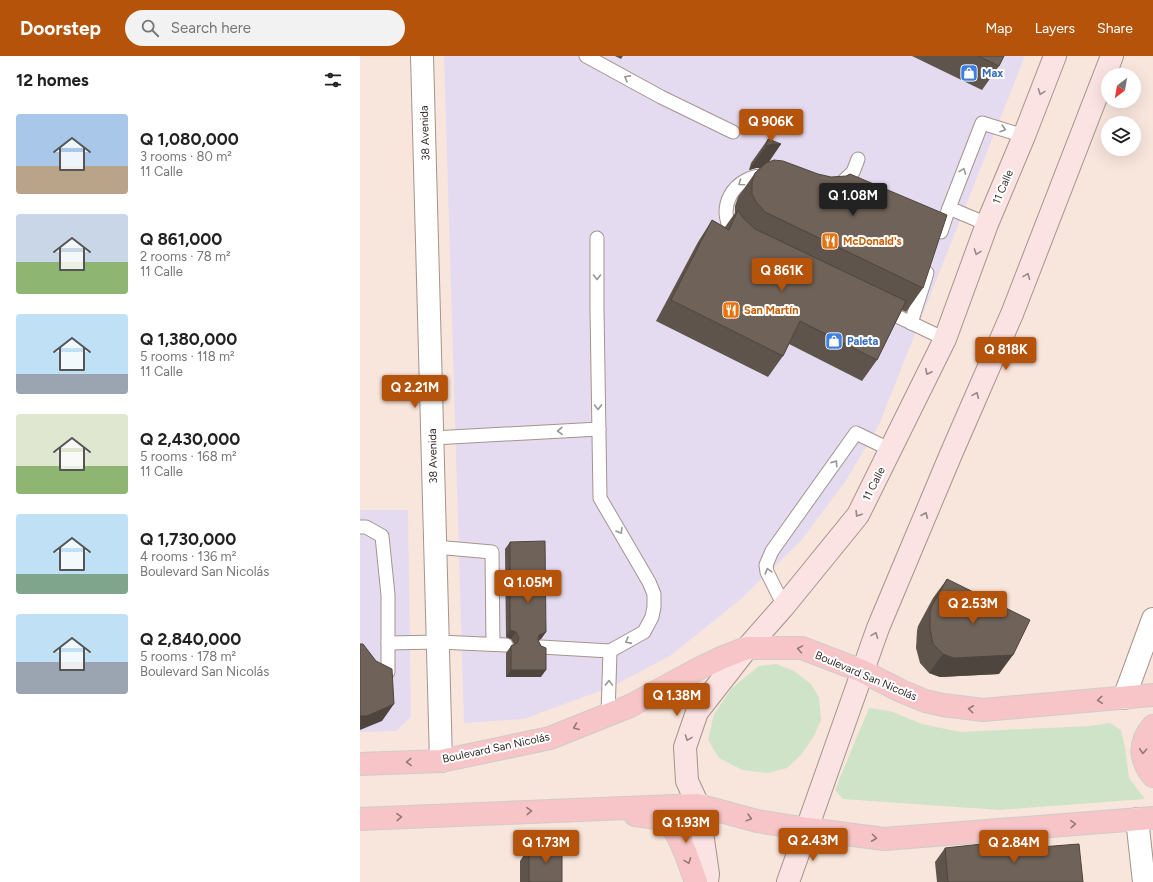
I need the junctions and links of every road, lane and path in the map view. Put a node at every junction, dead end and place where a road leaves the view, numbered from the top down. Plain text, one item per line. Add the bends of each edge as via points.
1 (422, 56) edge
2 (586, 56) edge
3 (1055, 56) edge
4 (1112, 56) edge
5 (733, 132) dead end
6 (1024, 136) junction
7 (858, 159) dead end
8 (783, 182) edge
9 (828, 192) edge
10 (949, 208) junction
11 (987, 224) junction
12 (597, 238) dead end
13 (937, 244) edge
14 (751, 246) edge
15 (932, 258) edge
16 (869, 303) edge
17 (911, 323) junction
18 (945, 339) junction
19 (599, 430) junction
20 (433, 438) junction
21 (891, 450) junction
22 (360, 527) edge
23 (435, 547) junction
24 (784, 606) junction
25 (1153, 619) edge
26 (438, 642) junction
27 (388, 643) junction
28 (541, 647) edge
29 (748, 648) junction
30 (610, 651) junction
31 (388, 672) edge
32 (862, 672) junction
33 (1153, 695) edge
34 (1124, 698) junction
35 (608, 715) junction
36 (1153, 726) edge
37 (441, 761) junction
38 (360, 764) edge
39 (1153, 776) edge
40 (698, 804) junction
41 (590, 809) junction
42 (1145, 818) edge
43 (360, 819) edge
44 (808, 829) junction
45 (696, 882) edge
46 (707, 882) edge
47 (788, 882) edge
48 (1144, 882) edge

1 - 20 street, 38 Avenida
5 -> 2 lane
3 -> 6 main road, 11 Calle
32 -> 4 main road via 878,628 1012,314
10 -> 6 lane via 982,123
6 - 11 main road, 11 Calle
7 - 9 lane via 853,172
8 -> 14 lane via 770,177 752,177 743,181 730,194 726,212 731,230 736,237
10 - 11 lane
10 - 13 lane
11 -> 18 main road, 11 Calle
12 -> 19 lane
15 - 17 lane
16 - 17 lane
17 - 18 lane
18 -> 21 main road, 11 Calle
19 -> 20 lane
19 -> 30 lane via 600,498 654,594 652,618 644,632
20 - 23 street, 38 Avenida
21 -> 24 main road, 11 Calle via 858,515
24 -> 21 lane via 767,572 768,557 856,433
22 - 27 lane via 366,527 382,536 388,595
23 - 26 street, 38 Avenida
23 - 26 lane via 492,552 499,644
24 - 29 main road, 11 Calle
25 - 34 street
26 - 27 lane
26 - 37 street, 38 Avenida
27 - 31 lane
28 - 30 lane
32 -> 29 main road, Boulevard San Nicolás via 802,648
29 - 35 main road, Boulevard San Nicolás via 721,658
29 -> 40 main road, 11 Calle via 698,712 685,747 686,781
35 -> 30 lane
34 -> 32 main road, Boulevard San Nicolás via 983,710 925,701
32 - 44 main road
33 - 34 main road, Boulevard San Nicolás
35 -> 37 main road, Boulevard San Nicolás via 550,738
36 -> 39 main road via 1145,739 1142,754
37 -> 38 main road, Boulevard San Nicolás
40 - 41 main road
40 -> 44 main road via 757,821
40 - 46 main road, 11 Calle
43 -> 41 main road
41 -> 45 main road via 652,817 668,822 678,834
44 -> 42 main road via 884,839
42 - 48 street
44 - 47 main road

